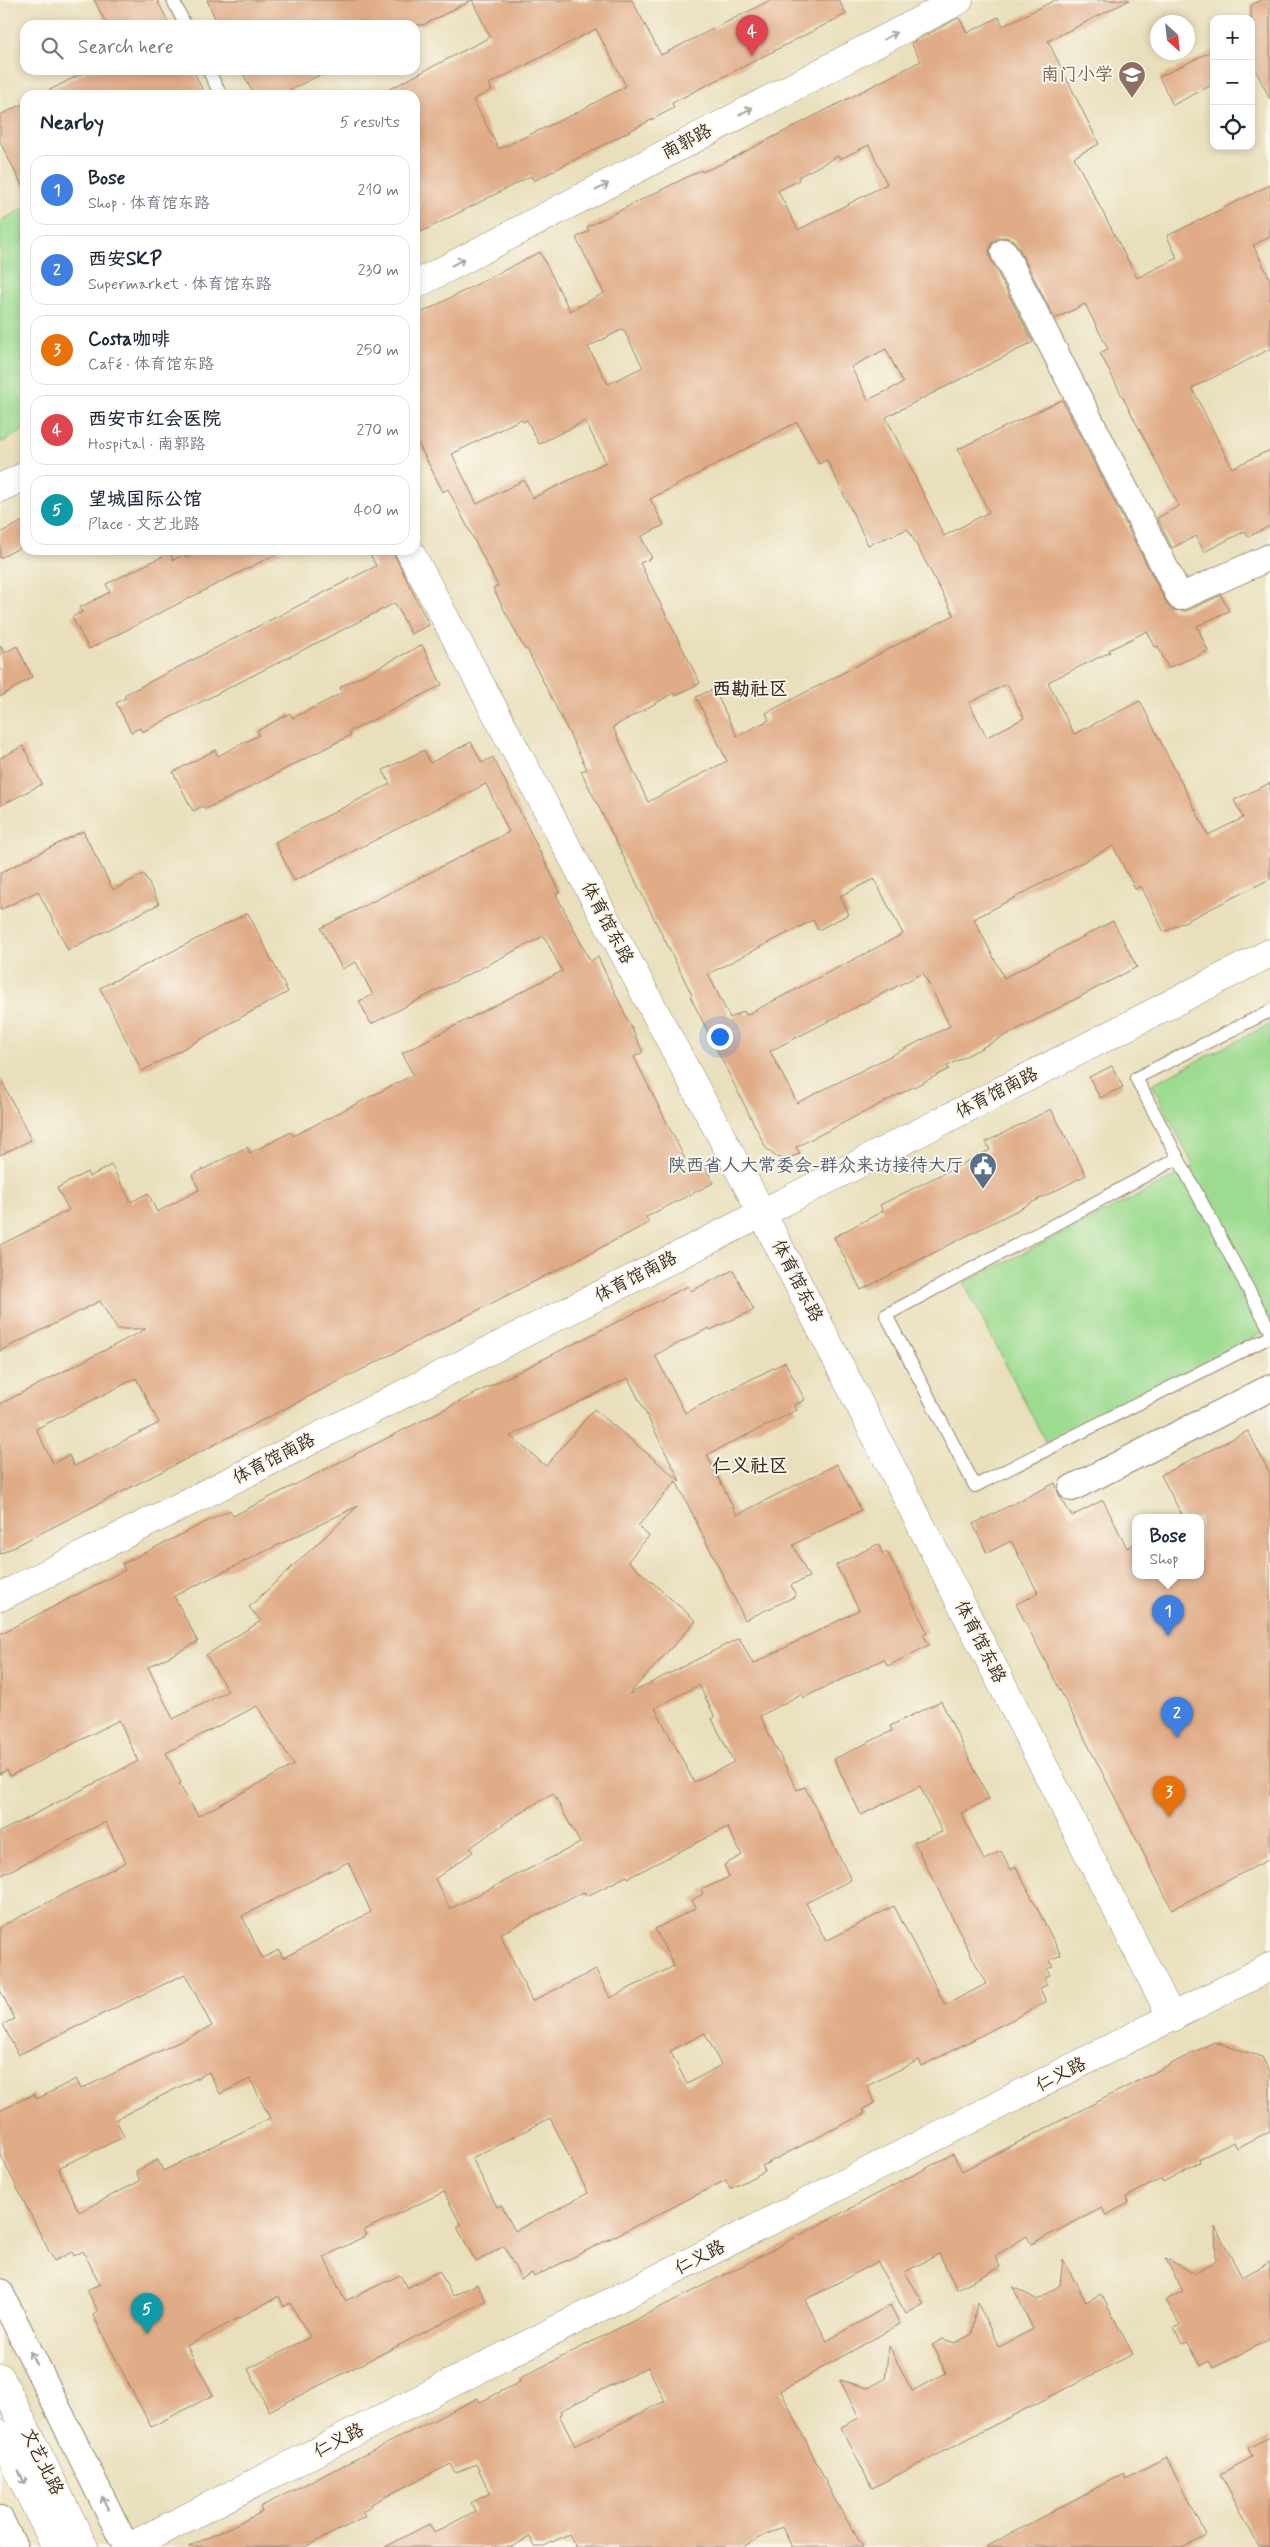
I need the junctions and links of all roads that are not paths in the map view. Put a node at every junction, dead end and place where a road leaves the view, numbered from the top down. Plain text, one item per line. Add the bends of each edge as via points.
1 (172, 0) edge
2 (959, 0) edge
3 (182, 20) edge
4 (211, 75) edge
5 (218, 90) edge
6 (1004, 252) dead end
7 (420, 282) edge
8 (20, 478) edge
9 (0, 488) edge
10 (412, 555) edge
11 (1270, 557) edge
12 (1270, 953) edge
13 (1270, 1011) edge
14 (1178, 1158) junction
15 (762, 1213) junction
16 (1270, 1330) edge
17 (1270, 1337) edge
18 (1270, 1388) edge
19 (1072, 1488) dead end
20 (0, 1597) edge
21 (1270, 1967) edge
22 (1172, 2018) junction
23 (0, 2292) edge
24 (0, 2377) edge
25 (0, 2434) edge
26 (0, 2519) edge
27 (14, 2547) edge
28 (56, 2547) edge
29 (84, 2547) edge
30 (128, 2547) edge

1 - 3 lane
7 -> 2 street, 南郭路
4 - 5 lane
6 - 11 street via 1180,597
8 - 9 street
10 - 15 street, 体育馆东路
12 - 15 street, 体育馆南路
13 - 14 lane via 1136,1078
14 - 16 lane
14 - 17 lane via 886,1315 976,1486
15 - 20 street, 体育馆南路
15 - 22 street, 体育馆东路
18 - 19 street
21 - 22 street, 仁义路
22 - 30 street, 仁义路
30 -> 23 street
24 - 29 street, 文艺北路
25 -> 28 street, 文艺北路
26 - 27 street

